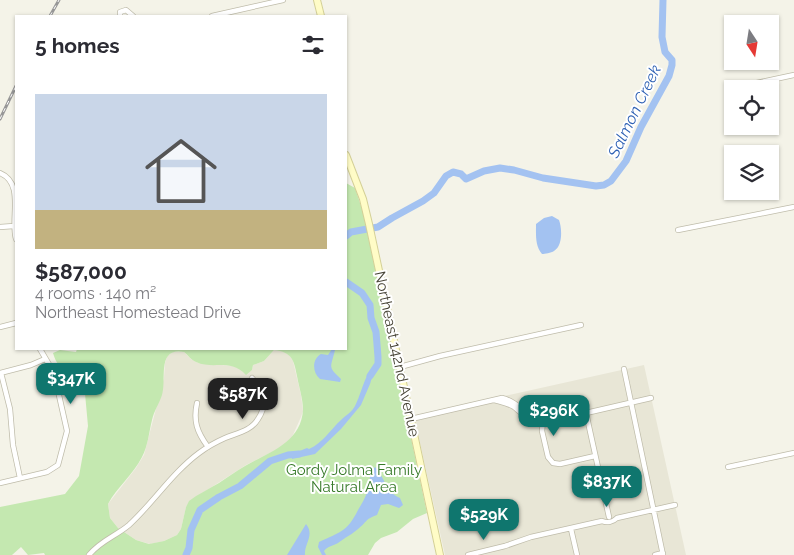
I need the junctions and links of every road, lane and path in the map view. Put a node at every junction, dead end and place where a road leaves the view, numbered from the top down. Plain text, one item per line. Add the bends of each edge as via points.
1 (283, 0) edge
2 (317, 0) edge
3 (120, 15) edge
4 (132, 15) edge
5 (216, 15) edge
6 (321, 15) edge
7 (794, 74) edge
8 (769, 80) edge
9 (347, 157) edge
10 (0, 172) edge
11 (794, 207) edge
12 (14, 226) junction
13 (0, 227) edge
14 (678, 230) dead end
15 (15, 232) edge
16 (15, 323) edge
17 (581, 325) dead end
18 (0, 327) edge
19 (40, 350) edge
20 (45, 359) junction
21 (400, 367) junction
22 (624, 369) dead end
23 (1, 373) edge
24 (252, 378) dead end
25 (651, 398) dead end
26 (197, 403) dead end
27 (631, 403) junction
28 (586, 413) junction
29 (411, 419) junction
30 (543, 420) junction
31 (208, 446) junction
32 (794, 452) edge
33 (595, 456) junction
34 (728, 467) dead end
35 (20, 478) junction
36 (0, 483) edge
37 (675, 504) dead end
38 (654, 510) junction
39 (609, 517) junction
40 (617, 518) junction
41 (602, 521) junction
42 (572, 528) junction
43 (485, 553) edge
44 (663, 554) edge
45 (90, 555) edge
46 (440, 555) edge
47 (468, 555) edge
48 (578, 555) edge
49 (655, 555) edge

1 - 5 street
2 - 6 street
3 - 4 street via 124,10
7 - 8 street
9 - 21 street, Northeast 142nd Avenue via 372,234
10 - 12 street via 14,188
11 - 14 street
12 - 13 street
12 - 15 street
16 - 18 street
17 - 21 street
19 - 20 street
20 - 23 street
20 - 35 street via 54,374 66,423 66,438 58,465 47,472
21 - 29 street, Northeast 142nd Avenue
22 - 27 street
23 - 35 street
24 - 31 street via 258,384 264,401 258,420 244,431
25 - 27 street
26 - 31 street via 195,424
27 - 28 street
27 - 38 street
28 - 30 street
28 - 33 street
29 - 30 street via 494,400 509,404 531,420
29 - 46 street, Northeast 142nd Avenue
30 - 33 street via 548,458 553,462 560,464
31 - 45 street via 187,462 128,526 102,542
32 - 34 street
33 - 39 street
35 - 36 street
37 - 38 street
38 - 40 street
38 - 44 street
39 - 40 street
39 - 41 street
40 - 41 street
41 - 42 street
42 - 43 street via 531,537
42 - 48 street
43 - 47 street
44 - 49 street

